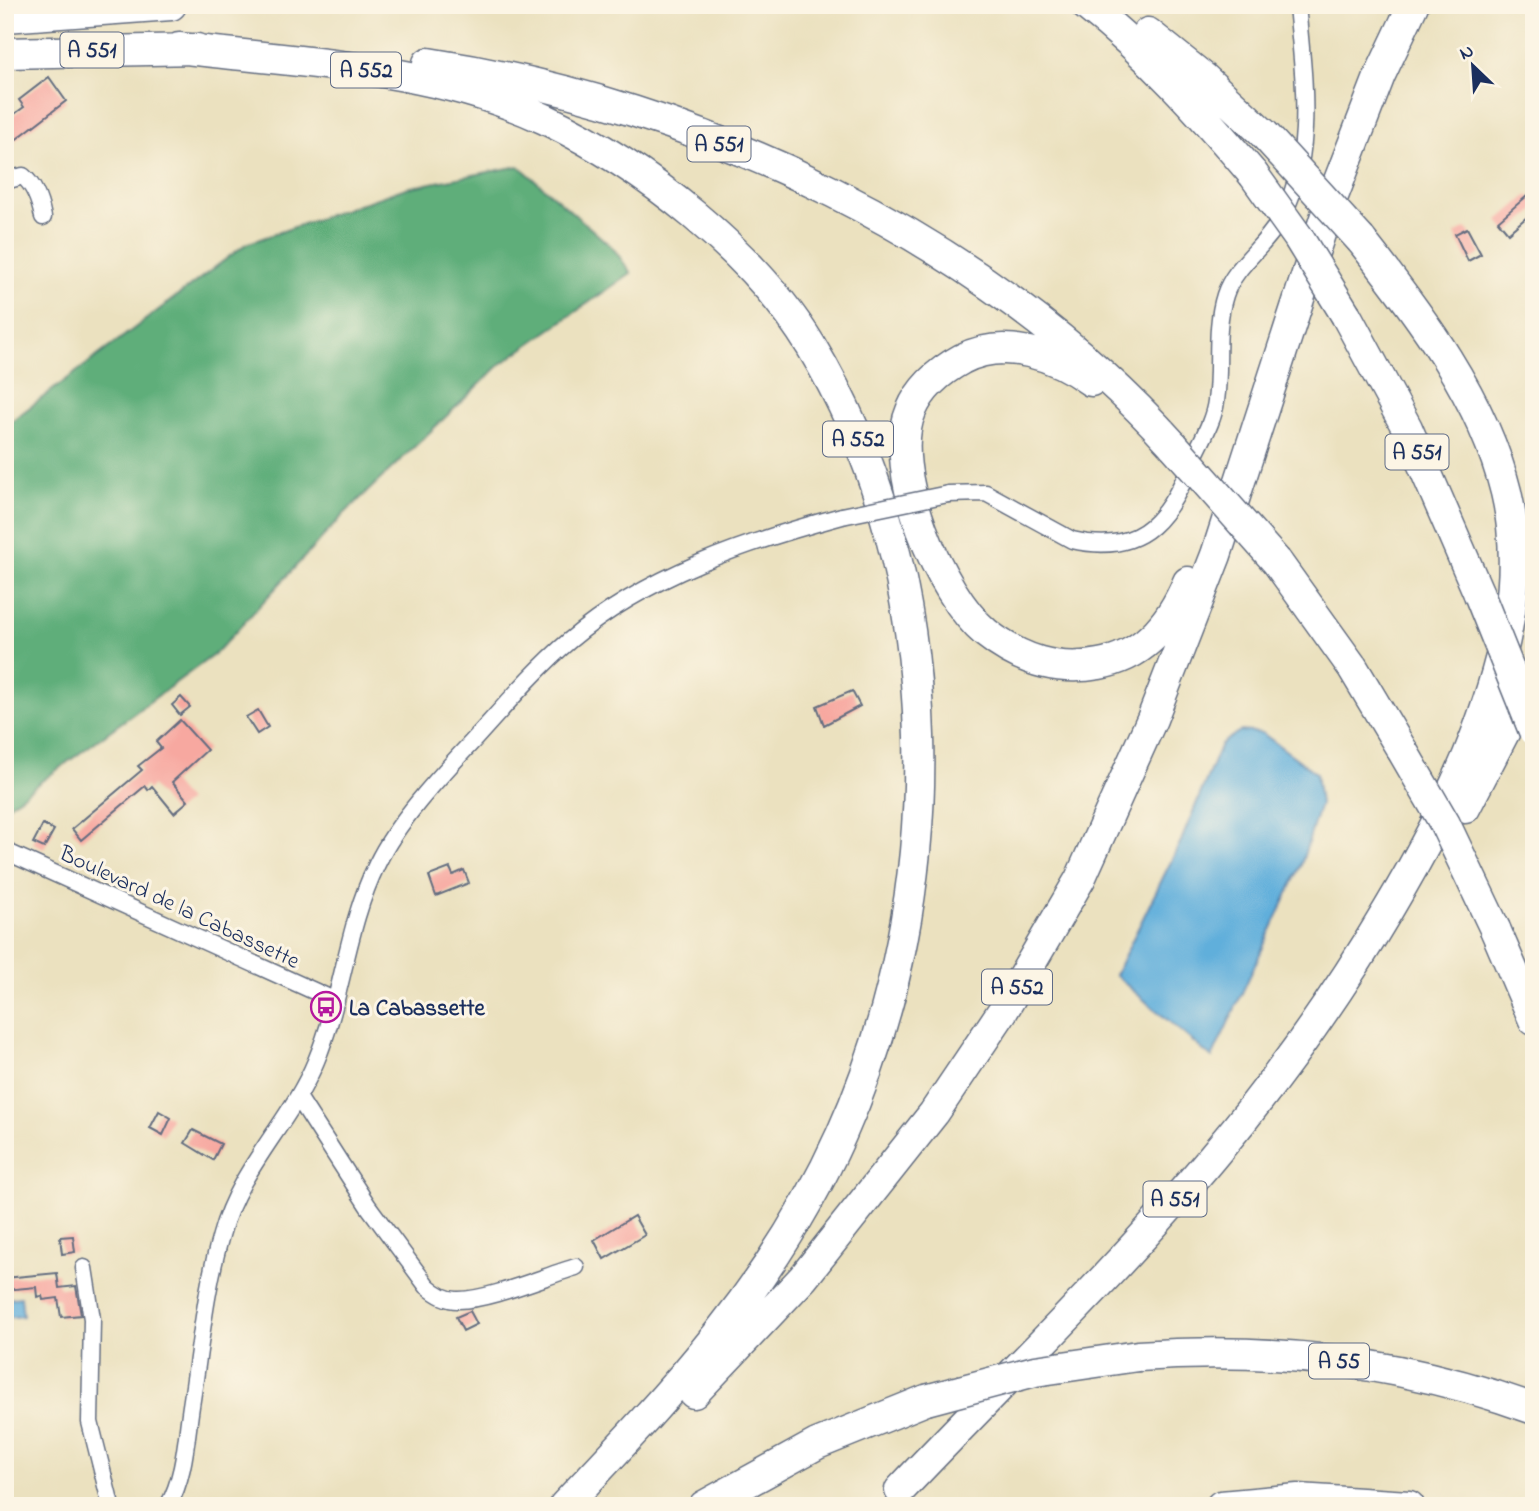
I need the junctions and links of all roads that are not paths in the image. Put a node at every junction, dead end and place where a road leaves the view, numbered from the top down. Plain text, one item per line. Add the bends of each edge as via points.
1 (171, 5) edge
2 (1086, 5) edge
3 (1112, 5) edge
4 (1297, 5) edge
5 (1413, 5) edge
6 (5, 17) edge
7 (180, 48) junction
8 (5, 52) edge
9 (5, 181) edge
10 (43, 217) dead end
11 (1278, 358) junction
12 (1170, 442) junction
13 (1534, 675) edge
14 (1534, 731) edge
15 (5, 851) edge
16 (336, 1001) junction
17 (1534, 1020) edge
18 (298, 1097) junction
19 (576, 1267) dead end
20 (84, 1268) dead end
21 (1534, 1409) edge
22 (891, 1498) edge
23 (111, 1506) edge
24 (168, 1506) edge
25 (564, 1506) edge
26 (576, 1506) edge
27 (704, 1506) edge
28 (1221, 1506) edge
29 (1409, 1506) edge

1 - 6 highway
2 - 14 highway, A 551, bridge via 1140,48 1181,90 1253,174 1298,237 1407,428
3 - 22 highway, A 551, bridge via 1204,78 1264,134 1401,292 1462,386 1492,447 1506,494 1514,577 1505,648 1462,772 1409,875 1360,957 1263,1094 1151,1227
4 - 16 street, bridge via 1304,115 1294,188 1277,224 1226,293 1220,320 1216,405 1178,495 1163,518 1133,538 1086,544 986,493 948,494 842,516 751,543 651,585 569,641 530,678 451,764 389,843 357,913
5 - 11 highway, A 552 via 1346,159
7 - 8 highway, A 551
7 - 12 highway, A 551 via 330,53 469,69 573,93 762,160 930,247 1007,296 1072,346
7 - 25 highway, A 552 via 442,83 547,120 672,197 733,251 809,343 851,423 896,556 915,683 918,789 912,875 876,1045 858,1096 807,1201 762,1279 673,1390
9 - 10 street via 15,176 29,181
11 - 12 highway, A 551 via 1184,592 1156,636 1127,656 1063,668 1017,654 966,612 918,519 905,437 910,412 941,371 985,351 1040,354 1084,376
11 - 26 highway, A 552 via 1216,555 1152,719 1080,879 1004,1009 934,1113 803,1278 706,1382
12 - 17 highway, A 551, bridge via 1277,562 1353,668 1445,824
13 - 22 highway via 1420,885 1285,1088 1199,1191 1068,1334
15 - 16 street, Boulevard de la Cabassette
16 - 18 street via 315,1064
18 - 19 street via 368,1206 439,1296 455,1301 474,1298
18 - 24 street via 264,1145 223,1229 211,1272 182,1470
20 - 23 street via 92,1318 90,1422
21 - 27 highway, A 55, bridge via 1438,1378 1377,1366 1247,1353 1138,1356 1035,1371 926,1400 817,1444
28 - 29 highway via 1298,1499

